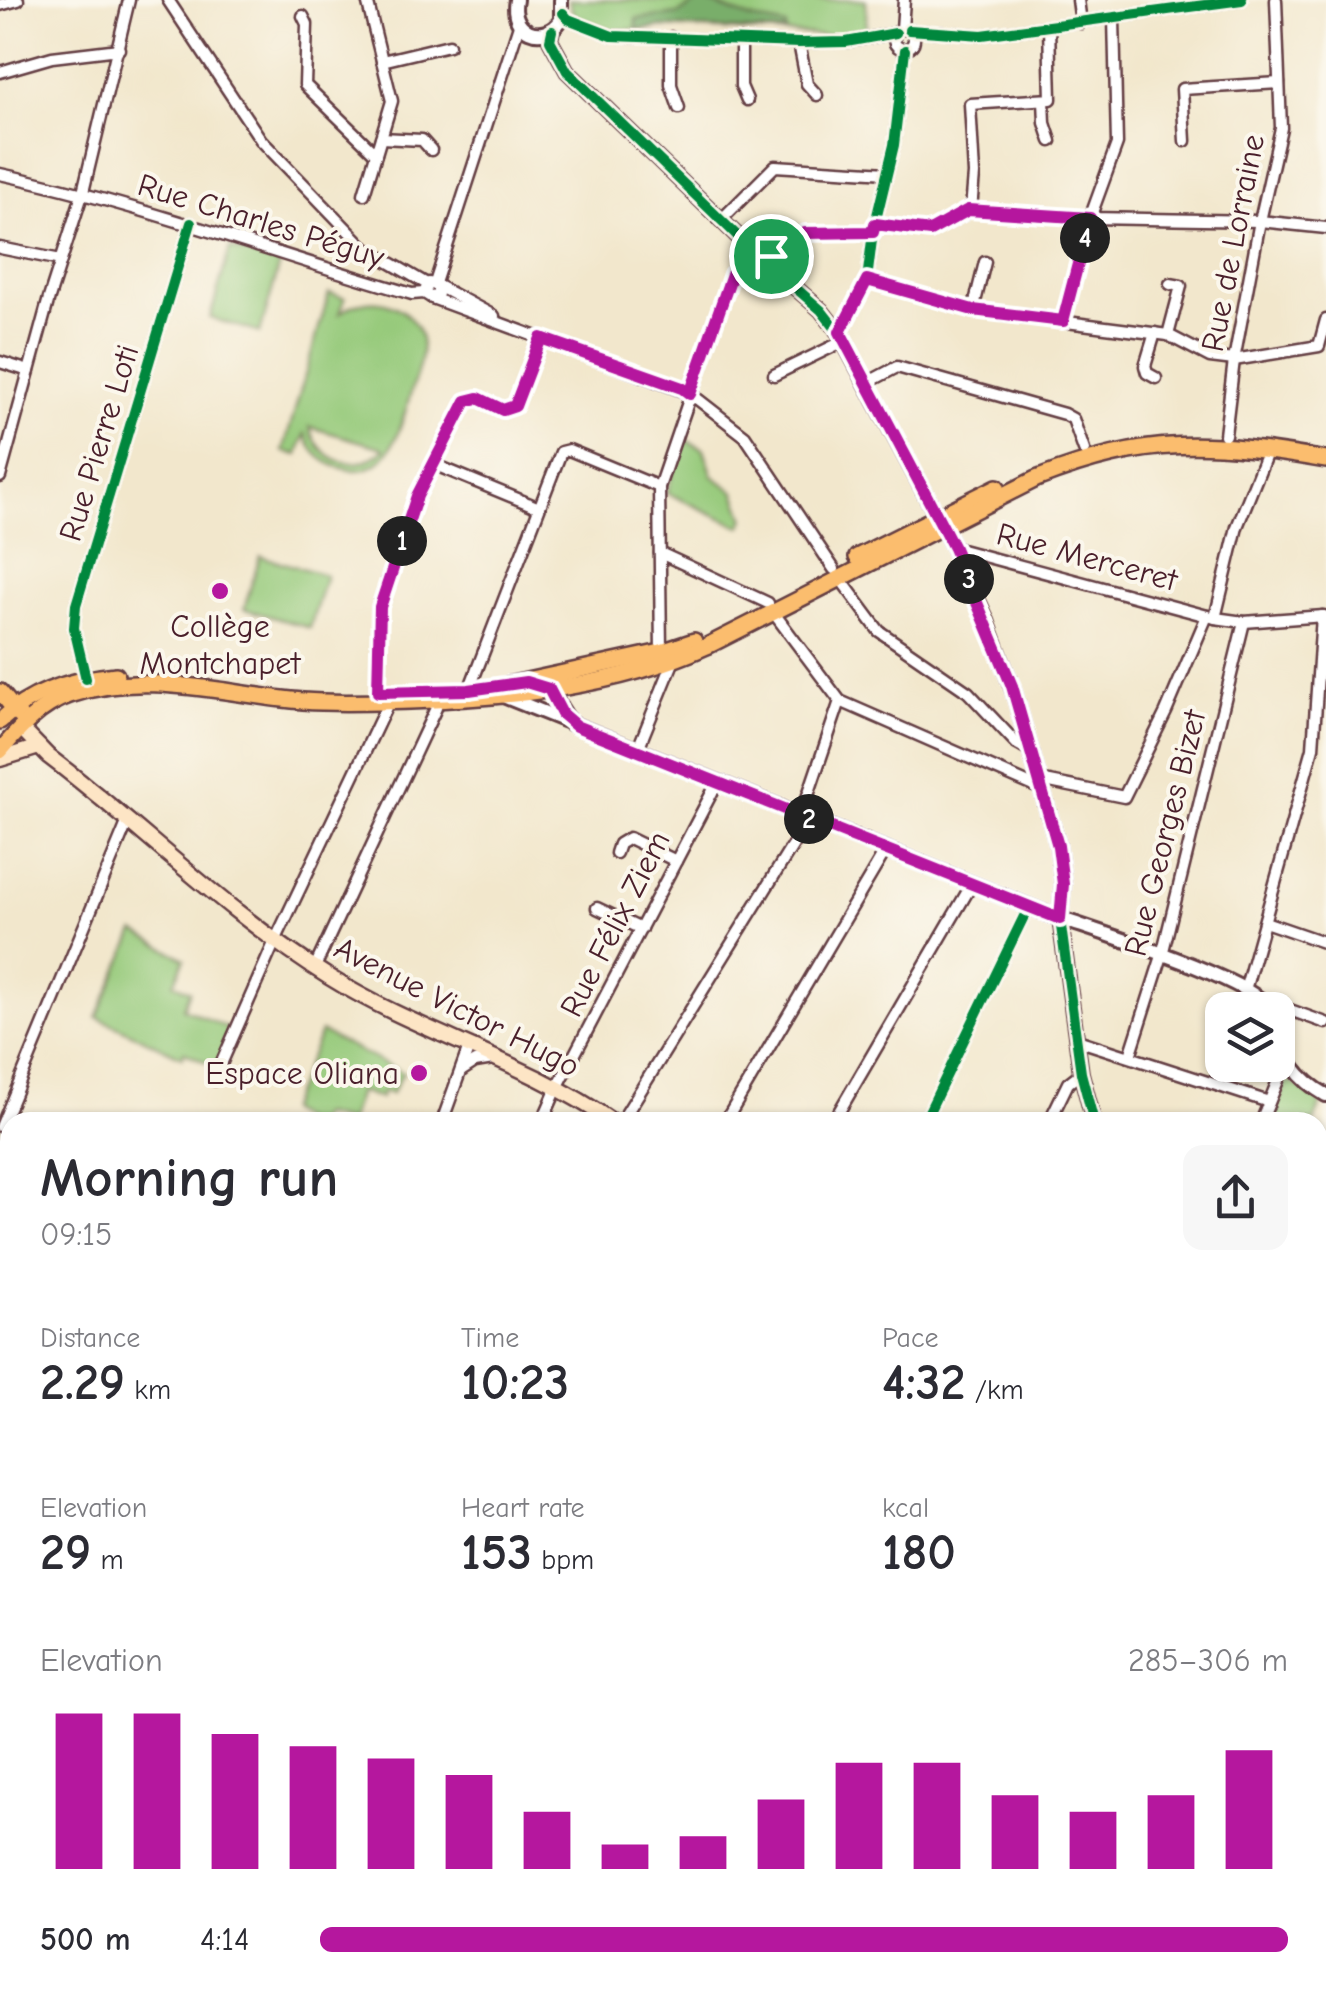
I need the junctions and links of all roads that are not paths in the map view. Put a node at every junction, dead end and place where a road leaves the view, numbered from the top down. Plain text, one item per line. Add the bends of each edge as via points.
1 (18, 0) edge
2 (129, 0) edge
3 (168, 0) edge
4 (367, 0) edge
5 (904, 0) edge
6 (1078, 0) edge
7 (1242, 0) edge
8 (1276, 0) edge
9 (512, 2) edge
10 (0, 5) edge
11 (562, 6) edge
12 (303, 16) dead end
13 (1114, 18) junction
14 (1081, 23) junction
15 (519, 25) junction
16 (1049, 28) junction
17 (552, 31) junction
18 (903, 31) junction
19 (671, 37) junction
20 (741, 40) junction
21 (799, 44) junction
22 (450, 45) dead end
23 (119, 48) junction
24 (382, 61) junction
25 (0, 72) edge
26 (1280, 83) junction
27 (817, 95) dead end
28 (746, 100) dead end
29 (1044, 100) junction
30 (679, 108) dead end
31 (381, 138) junction
32 (1051, 141) dead end
33 (1185, 141) dead end
34 (431, 150) dead end
35 (376, 154) junction
36 (887, 173) junction
37 (0, 174) edge
38 (83, 192) junction
39 (364, 194) dead end
40 (971, 210) junction
41 (1090, 218) junction
42 (721, 220) junction
43 (1260, 221) junction
44 (191, 223) junction
45 (874, 228) junction
46 (1326, 228) edge
47 (0, 248) edge
48 (752, 250) junction
49 (61, 260) junction
50 (765, 262) junction
51 (985, 262) dead end
52 (867, 280) junction
53 (1170, 284) dead end
54 (431, 289) junction
55 (973, 310) junction
56 (1326, 320) edge
57 (1063, 321) junction
58 (1154, 333) junction
59 (1168, 335) junction
60 (842, 337) junction
61 (541, 338) junction
62 (1322, 346) edge
63 (1234, 360) junction
64 (0, 362) edge
65 (29, 371) junction
66 (774, 374) dead end
67 (1156, 378) dead end
68 (867, 384) junction
69 (690, 394) junction
70 (1225, 436) junction
71 (1084, 450) junction
72 (1268, 450) junction
73 (1326, 450) edge
74 (1326, 460) edge
75 (434, 464) junction
76 (0, 477) edge
77 (659, 486) junction
78 (538, 508) junction
79 (938, 521) junction
80 (954, 548) junction
81 (660, 553) junction
82 (836, 573) junction
83 (771, 608) junction
84 (1211, 616) junction
85 (1324, 616) edge
86 (1244, 622) junction
87 (667, 656) junction
88 (628, 660) junction
89 (79, 681) junction
90 (526, 682) junction
91 (576, 683) junction
92 (549, 689) junction
93 (469, 690) junction
94 (0, 692) edge
95 (503, 696) junction
96 (383, 697) junction
97 (433, 700) junction
98 (840, 702) junction
99 (557, 714) junction
100 (13, 717) edge
101 (0, 738) edge
102 (39, 747) junction
103 (1314, 748) junction
104 (1326, 750) edge
105 (0, 751) edge
106 (637, 751) junction
107 (1033, 752) junction
108 (0, 759) edge
109 (70, 772) junction
110 (718, 783) junction
111 (1042, 785) junction
112 (805, 817) junction
113 (127, 823) junction
114 (887, 848) junction
115 (616, 853) dead end
116 (676, 860) junction
117 (972, 884) junction
118 (1029, 906) junction
119 (597, 908) dead end
120 (1060, 919) junction
121 (1265, 922) junction
122 (641, 929) junction
123 (275, 940) junction
124 (1326, 942) edge
125 (1162, 954) junction
126 (315, 967) junction
127 (1246, 990) junction
128 (1249, 992) edge
129 (1295, 1014) edge
130 (1326, 1023) edge
131 (1076, 1040) junction
132 (469, 1047) junction
133 (1130, 1056) junction
134 (493, 1059) junction
135 (460, 1072) junction
136 (1295, 1072) edge
137 (1081, 1073) junction
138 (214, 1080) dead end
139 (1277, 1082) edge
140 (557, 1088) junction
141 (1326, 1095) edge
142 (1269, 1102) junction
143 (6, 1112) edge
144 (446, 1112) edge
145 (546, 1112) edge
146 (597, 1112) edge
147 (627, 1112) edge
148 (731, 1112) edge
149 (839, 1112) edge
150 (929, 1112) edge
151 (1053, 1112) edge
152 (1091, 1112) edge
153 (1265, 1112) edge

1 - 10 street
2 - 23 street
3 - 54 street via 261,140 364,248
4 - 24 street
5 - 18 street
6 - 14 street
7 - 13 street
8 - 26 street, Rue de Lorraine
9 - 15 street
11 - 17 street
11 - 19 street via 568,19 612,36
12 - 35 street via 304,85
13 - 14 street
13 - 41 street via 1117,144
14 - 16 street
15 - 17 street via 534,34
15 - 54 street
16 - 18 street via 962,36
16 - 29 street via 1051,99
17 - 42 street via 550,40 567,71
18 - 21 street
18 - 36 street via 914,42 905,50
19 - 20 street
19 - 30 street via 671,85
20 - 21 street
20 - 28 street
21 - 27 street via 807,84
22 - 24 street
23 - 25 street
23 - 38 street
24 - 31 street via 392,102
26 - 33 street via 1182,88
26 - 43 street, Rue de Lorraine via 1282,128
29 - 32 street
29 - 40 street via 970,104
31 - 34 street via 422,140
31 - 35 street
35 - 39 street
36 - 42 street via 775,166
36 - 45 street
37 - 38 street, Rue Charles Péguy
38 - 44 street, Rue Charles Péguy
38 - 49 street
40 - 41 street
40 - 45 street via 930,231
41 - 43 street
41 - 57 street
42 - 48 street
43 - 46 street
43 - 63 street, Rue de Lorraine
44 - 54 street, Rue Charles Péguy via 412,294
44 - 89 street, Rue Pierre Loti via 76,606
45 - 50 street via 805,233
45 - 52 street
47 - 49 street
48 - 50 street
48 - 69 street via 732,274
49 - 65 street
50 - 60 street
51 - 55 street
52 - 55 street
52 - 60 street
53 - 59 street via 1181,286
54 - 61 street
55 - 57 street
56 - 62 street
57 - 58 street
58 - 59 street
58 - 67 street via 1145,366
59 - 63 street via 1210,357
60 - 66 street
60 - 68 street
61 - 69 street
61 - 75 street via 515,406 503,410 478,398 466,401
62 - 63 street
63 - 70 street, Rue de Lorraine
64 - 65 street
65 - 76 street
68 - 71 street via 897,367 1064,414 1073,419
68 - 79 street
69 - 77 street
69 - 82 street via 745,436
70 - 71 main road via 1152,437
70 - 73 main road
71 - 79 main road
72 - 74 main road
72 - 79 main road via 1192,444 1115,452
72 - 84 street
75 - 78 street
75 - 96 street via 380,607
77 - 78 street via 569,450 556,457
77 - 81 street
78 - 93 street
79 - 80 street
79 - 82 main road
80 - 84 street, Rue Merceret
80 - 107 street
81 - 83 street
81 - 87 street
82 - 83 main road
82 - 107 street via 879,631 968,692
83 - 87 main road
83 - 98 street
84 - 86 street, Rue Merceret
84 - 111 street via 1124,797
85 - 86 street, Rue Merceret
85 - 103 street
86 - 125 street, Rue Georges Bizet
87 - 88 main road
87 - 91 main road
87 - 106 street
88 - 90 main road
88 - 92 main road
89 - 96 main road via 149,674
89 - 100 main road
90 - 92 main road
90 - 93 main road
91 - 92 main road
91 - 99 street
92 - 95 main road
92 - 99 street
93 - 96 main road
94 - 100 main road, Avenue Victor Hugo
95 - 97 main road
95 - 99 street
96 - 97 main road
96 - 100 main road via 312,702 128,684 71,694
96 - 123 street
97 - 126 street via 436,708
98 - 111 street
98 - 112 street
99 - 106 street
100 - 101 main road
100 - 102 main road, Avenue Victor Hugo
100 - 105 main road
100 - 109 main road, Avenue Victor Hugo
102 - 108 main road
102 - 109 main road, Avenue Victor Hugo
103 - 104 street
103 - 121 street
106 - 110 street
107 - 111 street
109 - 113 main road, Avenue Victor Hugo
110 - 112 street
110 - 116 street, Rue Félix Ziem
111 - 120 street via 1058,846
112 - 114 street
112 - 147 street
113 - 123 main road, Avenue Victor Hugo
113 - 143 street
114 - 117 street
114 - 148 street
115 - 116 street via 629,838
116 - 122 street, Rue Félix Ziem
117 - 118 street
117 - 149 street
118 - 120 street
118 - 150 street
119 - 122 street
120 - 125 street
120 - 131 street
121 - 124 street
121 - 127 street
122 - 140 street, Rue Félix Ziem
123 - 126 main road, Avenue Victor Hugo
123 - 138 street
125 - 127 street
125 - 133 street, Rue Georges Bizet
126 - 132 main road, Avenue Victor Hugo
127 - 128 street
129 - 130 street
131 - 133 street
131 - 137 street
132 - 134 main road, Avenue Victor Hugo
132 - 135 street
133 - 142 street
134 - 135 street
134 - 140 main road, Avenue Victor Hugo
135 - 144 street
136 - 141 street
137 - 151 street
137 - 152 street
139 - 142 street
140 - 145 street, Rue Félix Ziem
140 - 146 main road, Avenue Victor Hugo
142 - 153 street

